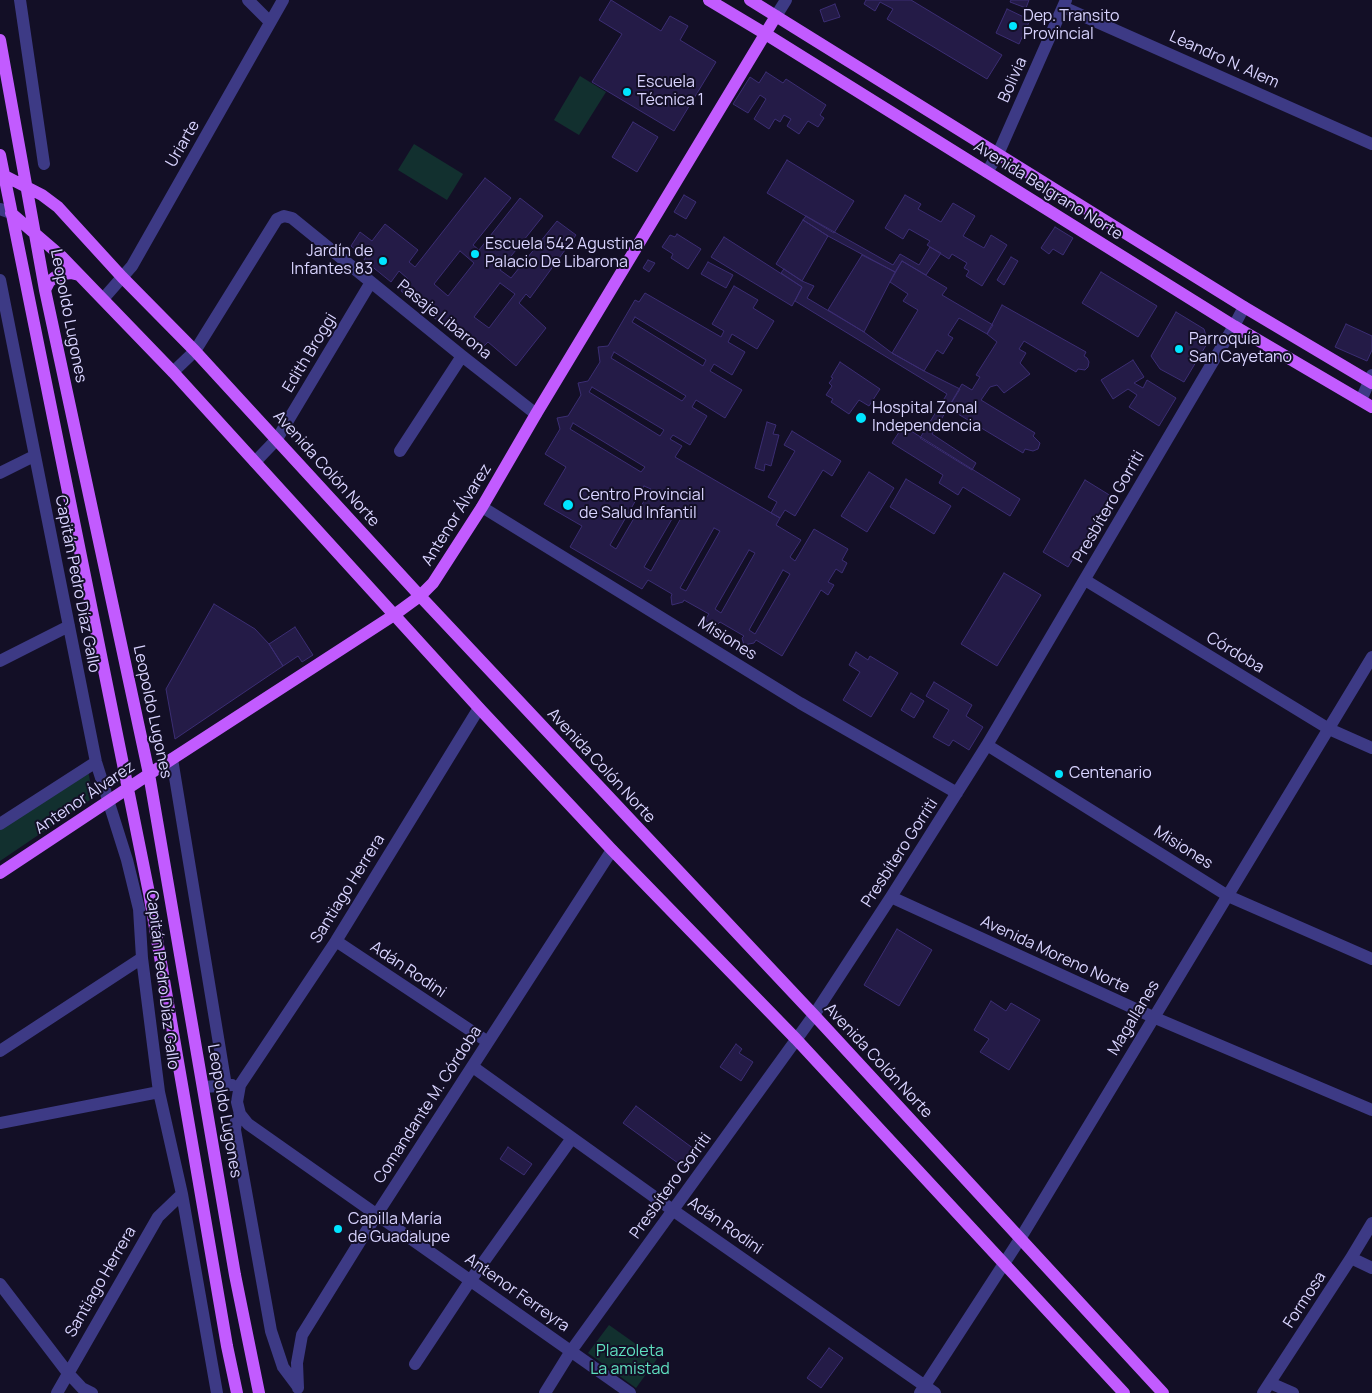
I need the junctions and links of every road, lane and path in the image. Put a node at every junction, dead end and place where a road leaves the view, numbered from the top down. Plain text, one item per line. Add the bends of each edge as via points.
1 (20, 0) edge
2 (248, 0) edge
3 (283, 0) edge
4 (709, 0) edge
5 (750, 0) edge
6 (786, 0) edge
7 (1064, 3) edge
8 (776, 16) junction
9 (270, 22) junction
10 (764, 33) junction
11 (0, 40) edge
12 (1372, 144) edge
13 (998, 154) junction
14 (0, 155) edge
15 (44, 164) dead end
16 (988, 172) junction
17 (2, 175) edge
18 (26, 186) junction
19 (5, 211) edge
20 (35, 233) junction
21 (79, 275) junction
22 (122, 278) junction
23 (0, 280) edge
24 (371, 282) junction
25 (45, 290) junction
26 (103, 299) junction
27 (1244, 307) junction
28 (1234, 326) junction
29 (0, 335) edge
30 (12, 344) junction
31 (194, 351) junction
32 (462, 356) junction
33 (173, 372) junction
34 (1371, 380) edge
35 (1366, 403) edge
36 (536, 414) junction
37 (277, 439) junction
38 (400, 451) dead end
39 (34, 456) junction
40 (255, 462) junction
41 (0, 473) edge
42 (482, 507) junction
43 (1085, 580) junction
44 (420, 596) junction
45 (394, 615) junction
46 (69, 626) junction
47 (1372, 657) edge
48 (0, 661) edge
49 (479, 708) junction
50 (1329, 729) junction
51 (987, 744) junction
52 (1372, 748) edge
53 (172, 759) junction
54 (96, 762) junction
55 (149, 774) junction
56 (128, 788) junction
57 (958, 793) junction
58 (108, 802) junction
59 (0, 824) edge
60 (612, 850) junction
61 (0, 873) edge
62 (1228, 896) junction
63 (891, 897) junction
64 (336, 941) junction
65 (142, 958) junction
66 (1372, 959) edge
67 (814, 1016) junction
68 (1153, 1018) junction
69 (796, 1039) junction
70 (488, 1042) junction
71 (0, 1051) edge
72 (472, 1066) junction
73 (240, 1085) junction
74 (226, 1086) junction
75 (204, 1087) junction
76 (160, 1092) junction
77 (1372, 1110) edge
78 (240, 1114) junction
79 (0, 1123) edge
80 (572, 1138) junction
81 (182, 1194) junction
82 (674, 1211) junction
83 (377, 1214) junction
84 (1372, 1223) edge
85 (1020, 1239) junction
86 (1351, 1258) junction
87 (1005, 1264) junction
88 (1372, 1268) edge
89 (470, 1281) junction
90 (0, 1284) edge
91 (571, 1351) junction
92 (415, 1364) dead end
93 (68, 1373) junction
94 (1267, 1388) edge
95 (300, 1390) edge
96 (927, 1391) edge
97 (56, 1393) edge
98 (92, 1393) edge
99 (217, 1393) edge
100 (237, 1393) edge
101 (259, 1393) edge
102 (545, 1393) edge
103 (630, 1393) edge
104 (1124, 1393) edge
105 (1163, 1393) edge
106 (1294, 1393) edge

1 - 15 street
2 - 9 street
3 - 9 street, Uriarte
4 - 10 main road, Avenida Belgrano Norte
5 - 8 main road, Avenida Belgrano Norte
6 - 8 street
7 - 12 street, Leandro N. Alem
7 - 13 street, Bolivia
8 - 10 main road, Antenor Álvarez
8 - 13 main road, Avenida Belgrano Norte
9 - 22 street, Uriarte via 132,266
10 - 16 main road, Avenida Belgrano Norte
10 - 36 main road, Antenor Álvarez
11 - 18 main road, Leopoldo Lugones
13 - 16 street, Bolivia
13 - 27 main road, Avenida Belgrano Norte
14 - 17 main road
16 - 28 main road, Avenida Belgrano Norte
17 - 18 main road, Avenida Colón Norte
17 - 19 main road
18 - 20 main road, Leopoldo Lugones
18 - 22 main road, Avenida Colón Norte via 58,208
19 - 20 main road
19 - 56 main road
20 - 21 main road
20 - 25 main road, Leopoldo Lugones
21 - 25 main road via 71,273 55,277
21 - 26 main road
22 - 26 street, Uriarte
22 - 31 main road, Avenida Colón Norte
23 - 30 street, Capitán Pedro Díaz Gallo
24 - 31 street, Pasaje Libarona via 292,218 284,216 277,219
24 - 32 street, Pasaje Libarona
24 - 37 street, Edith Broggi
25 - 55 main road, Leopoldo Lugones
26 - 33 main road
27 - 28 street, Presbítero Gorriti
27 - 34 main road, Avenida Belgrano Norte
28 - 35 main road, Avenida Belgrano Norte
28 - 43 street, Presbítero Gorriti
29 - 30 street
30 - 39 street, Capitán Pedro Díaz Gallo
31 - 33 street
31 - 37 main road, Avenida Colón Norte
32 - 36 street, Pasaje Libarona
32 - 38 street
33 - 40 main road
34 - 35 street
36 - 42 main road, Antenor Álvarez
37 - 40 street, Edith Broggi
37 - 44 main road, Avenida Colón Norte
39 - 41 street
39 - 46 street, Capitán Pedro Díaz Gallo
40 - 45 main road
42 - 44 main road, Antenor Álvarez via 433,584
42 - 57 street, Misiones via 805,706
43 - 50 street, Córdoba
43 - 51 street, Presbítero Gorriti
44 - 45 main road, Antenor Álvarez
44 - 67 main road, Avenida Colón Norte
45 - 49 main road
45 - 53 main road, Antenor Álvarez
46 - 48 street
46 - 54 street, Capitán Pedro Díaz Gallo
47 - 50 street, Magallanes
49 - 60 main road
49 - 64 street, Santiago Herrera
50 - 52 street, Córdoba
50 - 62 street, Magallanes
51 - 57 street, Presbítero Gorriti
51 - 62 street, Misiones
53 - 55 main road, Antenor Álvarez
53 - 74 street
54 - 58 street, Capitán Pedro Díaz Gallo
54 - 59 street
55 - 56 main road, Antenor Álvarez
55 - 75 main road, Leopoldo Lugones
56 - 58 main road, Antenor Álvarez
56 - 100 main road
57 - 63 street, Presbítero Gorriti
58 - 61 main road, Antenor Álvarez
58 - 65 street, Capitán Pedro Díaz Gallo via 128,860 139,909
60 - 69 main road
60 - 70 street, Comandante M. Córdoba
62 - 66 street, Misiones
62 - 68 street, Magallanes
63 - 67 street, Presbítero Gorriti
63 - 68 street, Avenida Moreno Norte
64 - 70 street, Adán Rodini
64 - 73 street, Santiago Herrera
65 - 71 street
65 - 76 street, Capitán Pedro Díaz Gallo
67 - 69 street, Presbítero Gorriti
67 - 85 main road, Avenida Colón Norte
68 - 77 street, Avenida Moreno Norte
68 - 85 street, Magallanes
69 - 82 street, Presbítero Gorriti
69 - 87 main road
70 - 72 street, Comandante M. Córdoba
72 - 80 street, Adán Rodini
72 - 83 street, Comandante M. Córdoba
73 - 74 street
73 - 78 street via 237,1102
74 - 75 street
75 - 101 main road, Leopoldo Lugones via 235,1275
76 - 79 street
76 - 81 street, Capitán Pedro Díaz Gallo
78 - 83 street, Antenor Ferreyra via 248,1124
78 - 95 street via 235,1130 271,1331 283,1368
80 - 82 street, Adán Rodini
80 - 89 street
81 - 93 street, Santiago Herrera via 158,1217
81 - 99 street, Capitán Pedro Díaz Gallo
82 - 91 street, Presbítero Gorriti
82 - 96 street, Adán Rodini
83 - 89 street, Antenor Ferreyra
83 - 95 street, Comandante M. Córdoba via 302,1335 297,1363
84 - 86 street, Formosa
85 - 87 street, Magallanes
85 - 105 main road, Avenida Colón Norte
86 - 88 street
86 - 94 street, Formosa
87 - 96 street, Magallanes
87 - 104 main road
89 - 91 street, Antenor Ferreyra
89 - 92 street
90 - 93 street
91 - 102 street, Presbítero Gorriti
91 - 103 street, Antenor Ferreyra
93 - 97 street, Santiago Herrera
93 - 98 street via 82,1388
94 - 106 street

